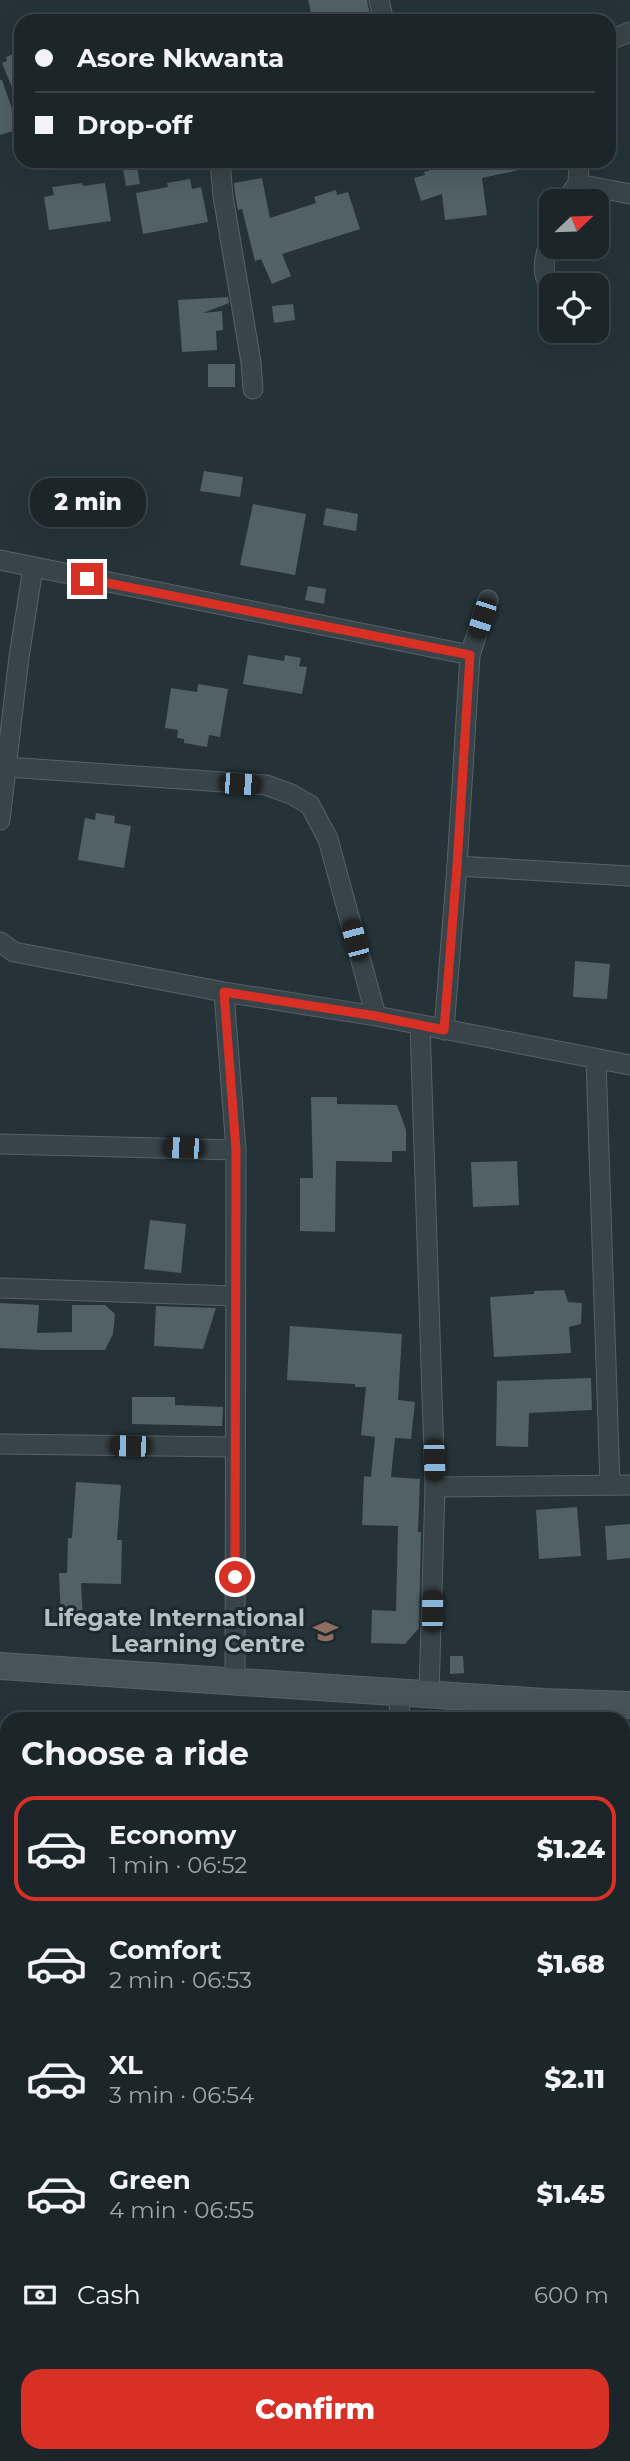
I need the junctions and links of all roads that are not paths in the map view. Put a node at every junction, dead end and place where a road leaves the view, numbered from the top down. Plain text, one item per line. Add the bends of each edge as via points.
1 (221, 168) edge
2 (579, 168) edge
3 (578, 184) junction
4 (574, 189) edge
5 (630, 194) edge
6 (253, 389) dead end
7 (0, 560) edge
8 (33, 568) junction
9 (488, 600) dead end
10 (470, 655) junction
11 (7, 767) junction
12 (0, 820) edge
13 (457, 866) junction
14 (630, 876) edge
15 (0, 942) edge
16 (224, 992) junction
17 (376, 1016) junction
18 (419, 1025) junction
19 (444, 1030) junction
20 (596, 1060) junction
21 (630, 1065) edge
22 (0, 1144) edge
23 (236, 1150) junction
24 (0, 1288) edge
25 (235, 1296) junction
26 (0, 1444) edge
27 (235, 1447) junction
28 (620, 1485) edge
29 (435, 1487) junction
30 (0, 1666) edge
31 (235, 1681) junction
32 (400, 1692) junction
33 (429, 1694) junction
34 (630, 1705) edge
35 (399, 1712) edge

1 - 6 street
2 - 3 street
3 - 4 street
3 - 5 street
7 - 8 street
8 - 10 street
8 - 11 street
9 - 10 street
10 - 13 street
11 - 12 street
11 - 17 street via 266,785 310,805 328,839
13 - 14 street
13 - 19 street
15 - 16 street via 14,952
16 - 17 street
16 - 23 street
17 - 18 street
18 - 19 street
18 - 29 street
19 - 20 street
20 - 21 street
20 - 28 street
22 - 23 street
23 - 25 street
24 - 25 street
25 - 27 street
26 - 27 street
27 - 31 street
28 - 29 street
29 - 33 street
30 - 31 street
31 - 32 street
32 - 33 street
32 - 35 street
33 - 34 street

